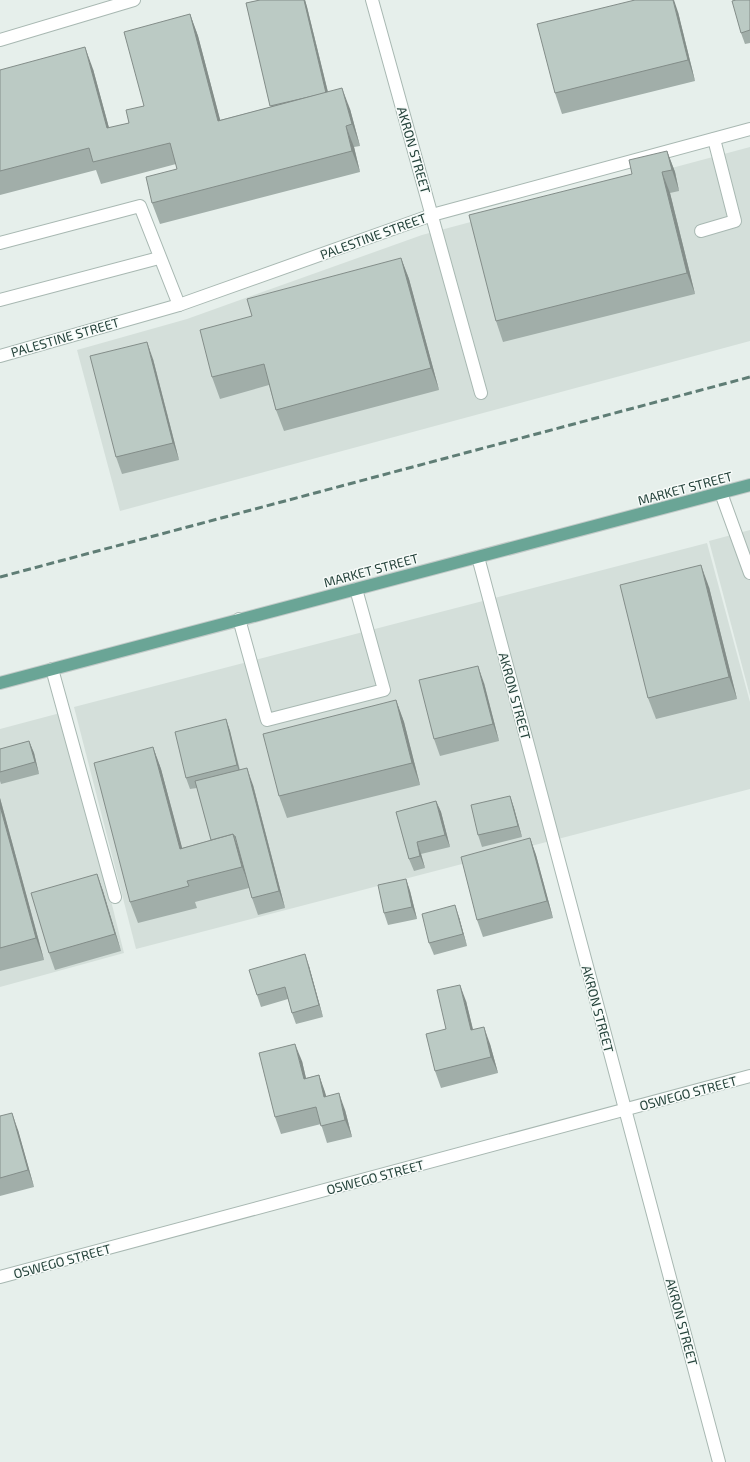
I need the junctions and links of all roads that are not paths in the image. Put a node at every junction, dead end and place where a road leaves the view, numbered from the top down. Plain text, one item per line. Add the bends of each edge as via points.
1 (134, 0) edge
2 (372, 0) edge
3 (0, 40) edge
4 (750, 129) edge
5 (714, 139) junction
6 (432, 214) junction
7 (701, 231) dead end
8 (0, 243) edge
9 (159, 258) junction
10 (0, 300) edge
11 (179, 305) junction
12 (0, 356) edge
13 (481, 394) dead end
14 (750, 485) edge
15 (721, 493) junction
16 (478, 557) junction
17 (750, 573) edge
18 (356, 589) junction
19 (240, 620) junction
20 (52, 669) junction
21 (0, 683) edge
22 (116, 897) dead end
23 (750, 1076) edge
24 (625, 1110) junction
25 (0, 1277) edge
26 (719, 1462) edge

1 - 3 street
2 - 6 street, AKRON STREET
4 - 5 street, PALESTINE STREET
5 - 6 street, PALESTINE STREET
5 - 7 street via 735,221
6 - 11 street, PALESTINE STREET
6 - 13 street, AKRON STREET
8 - 9 street via 140,206
9 - 10 street
9 - 11 street
11 - 12 street, PALESTINE STREET
14 - 15 main road, MARKET STREET
15 - 16 main road, MARKET STREET
15 - 17 street
16 - 18 main road, MARKET STREET
16 - 24 street, AKRON STREET
18 - 19 main road, MARKET STREET
18 - 19 street via 384,690 267,720
19 - 20 main road, MARKET STREET
20 - 21 main road, MARKET STREET
20 - 22 street
23 - 24 street, OSWEGO STREET
24 - 25 street, OSWEGO STREET
24 - 26 street, AKRON STREET

